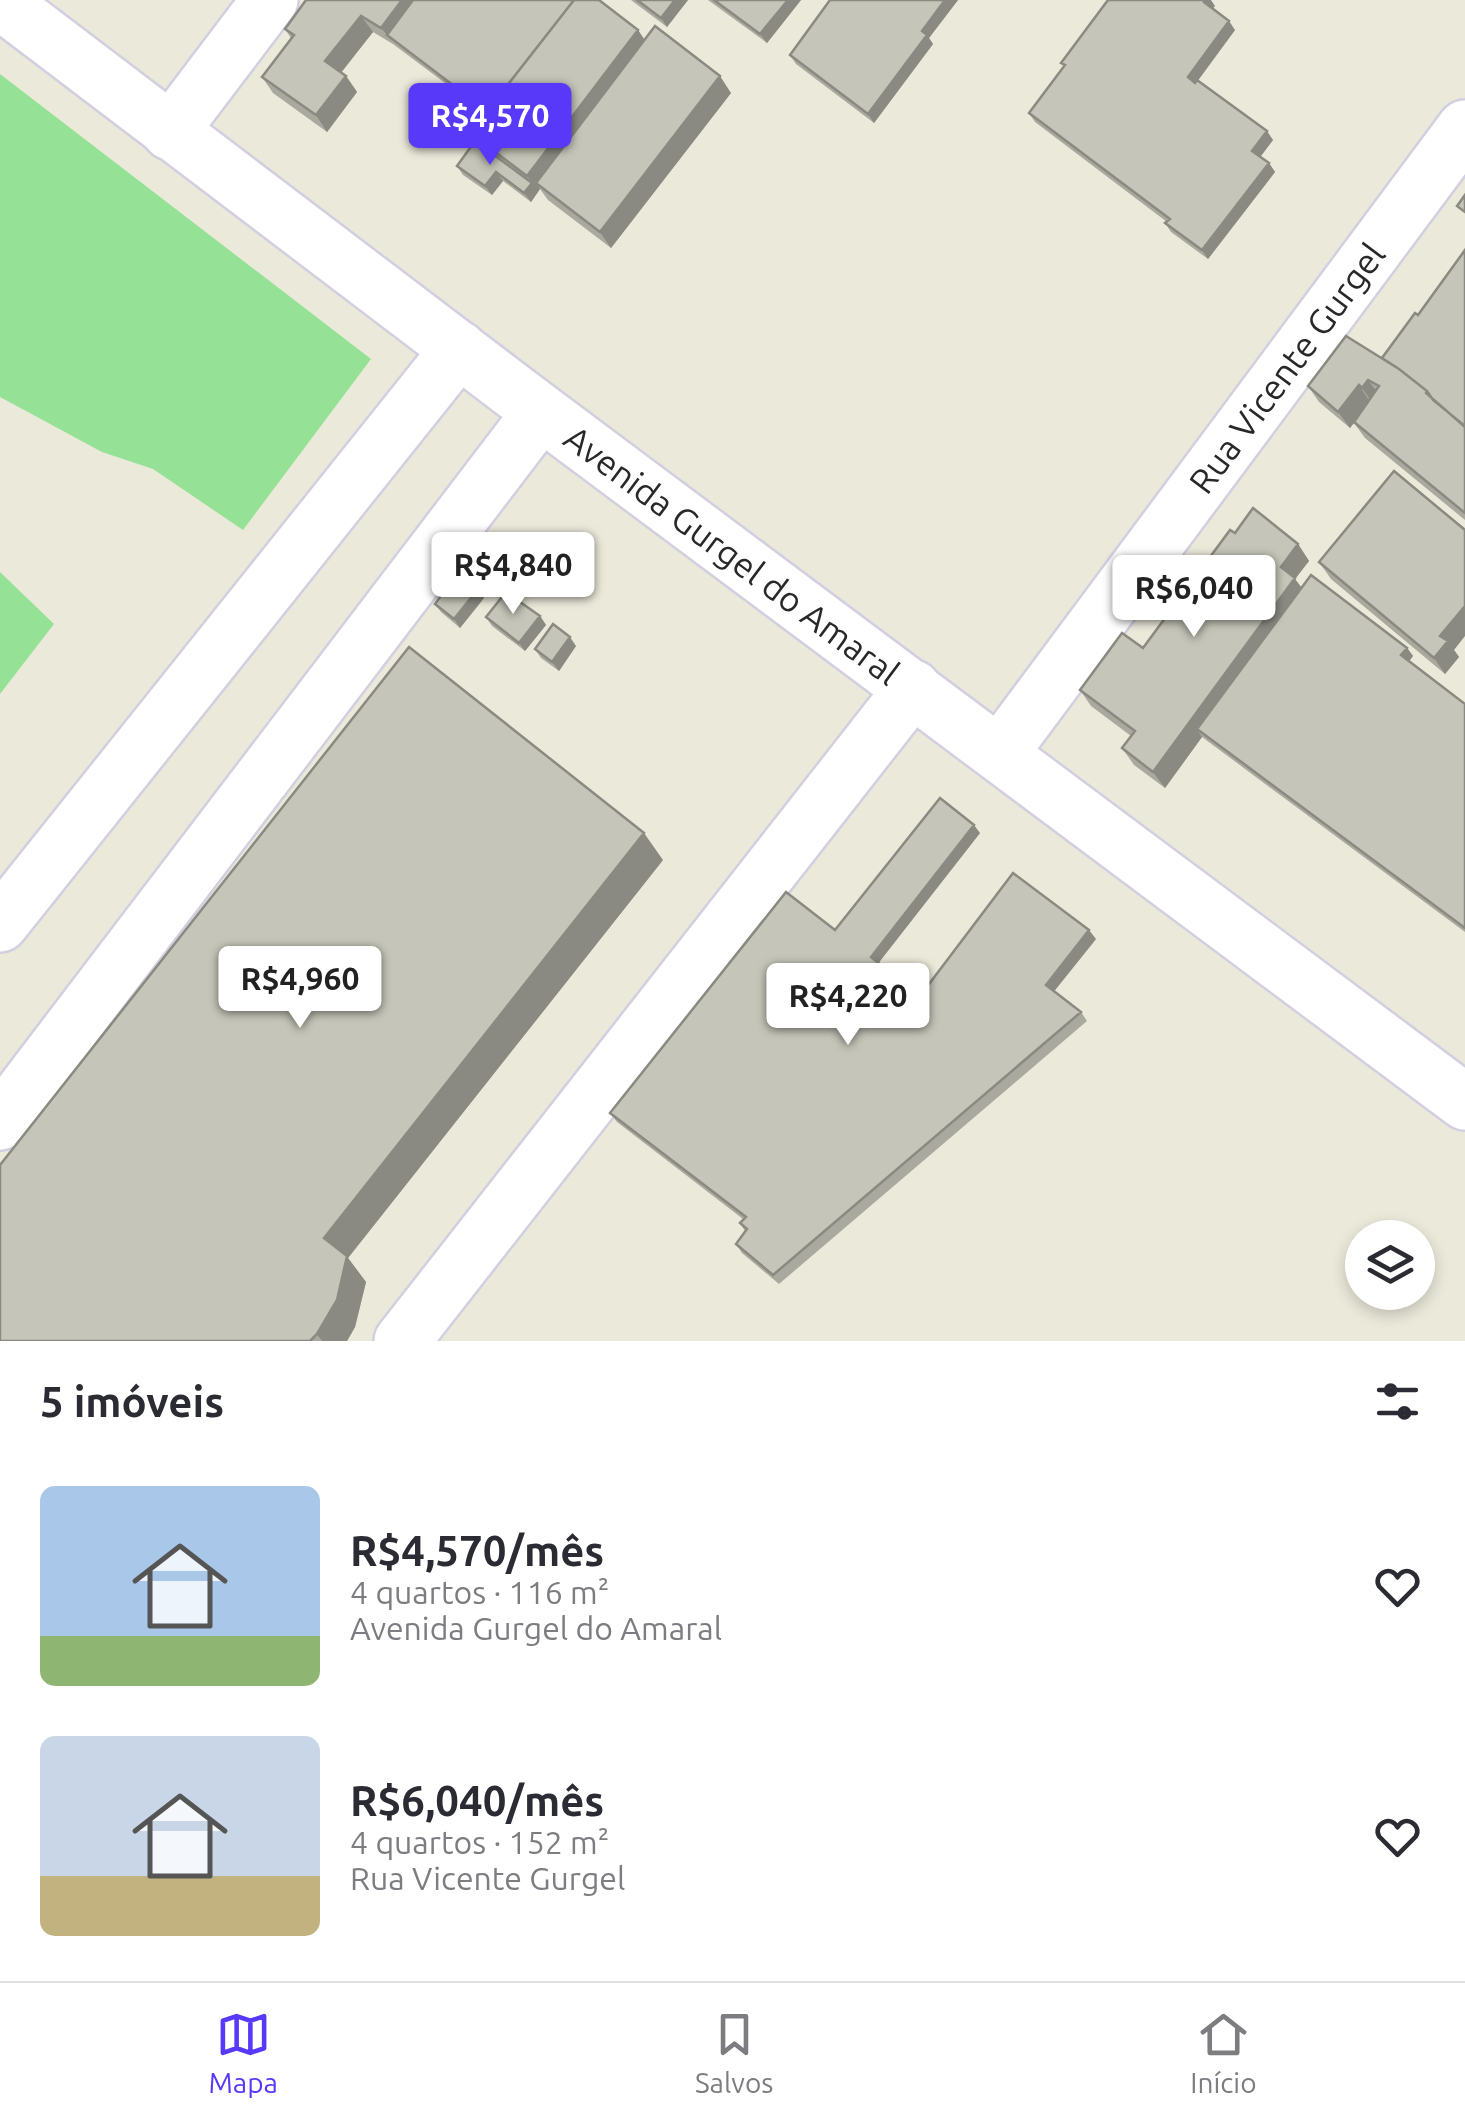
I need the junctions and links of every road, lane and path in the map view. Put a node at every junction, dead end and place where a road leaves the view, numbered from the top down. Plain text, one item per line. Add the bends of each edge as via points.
1 (270, 0) edge
2 (0, 1) edge
3 (1465, 128) edge
4 (170, 132) junction
5 (460, 349) junction
6 (541, 412) junction
7 (913, 688) junction
8 (1000, 753) junction
9 (0, 924) edge
10 (1465, 1102) edge
11 (0, 1122) edge
12 (402, 1341) edge

1 - 4 street
2 - 4 street, Avenida Gurgel do Amaral
3 - 8 street, Rua Vicente Gurgel
4 - 5 street, Avenida Gurgel do Amaral
5 - 6 street, Avenida Gurgel do Amaral
5 - 9 street
6 - 7 street, Avenida Gurgel do Amaral
6 - 11 street
7 - 8 street, Avenida Gurgel do Amaral
7 - 12 street
8 - 10 street, Avenida Gurgel do Amaral

